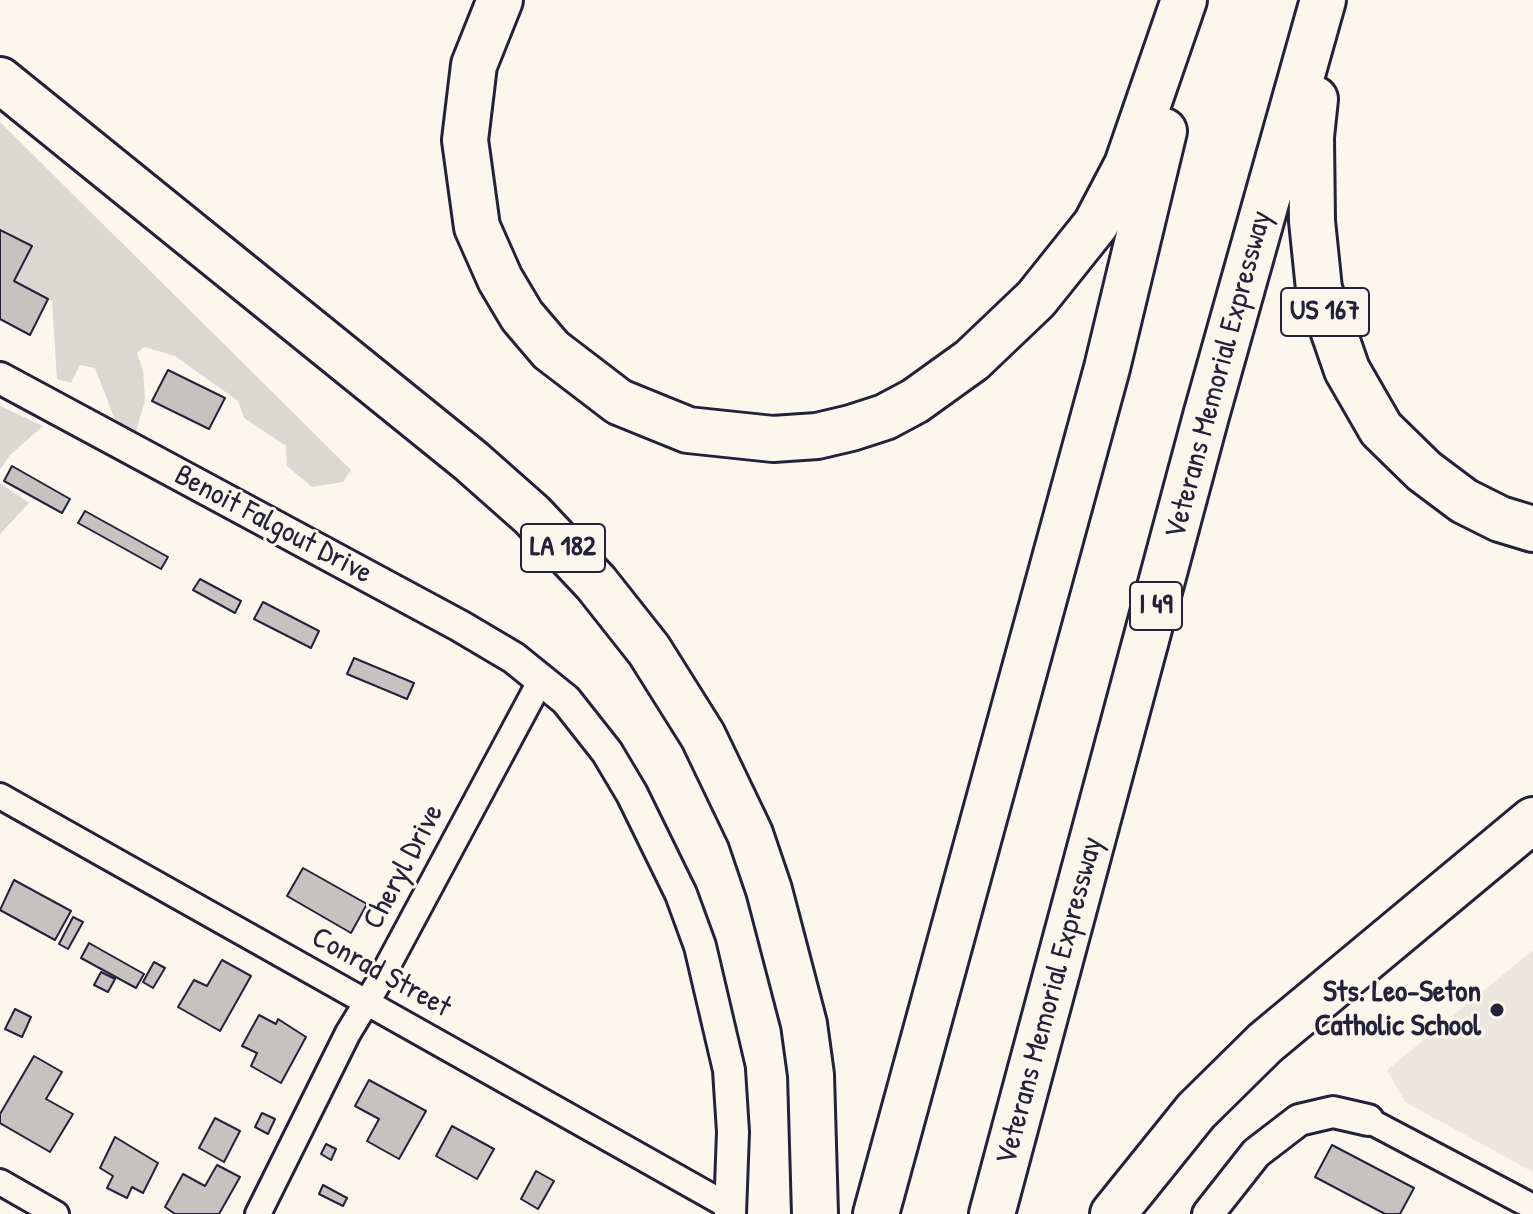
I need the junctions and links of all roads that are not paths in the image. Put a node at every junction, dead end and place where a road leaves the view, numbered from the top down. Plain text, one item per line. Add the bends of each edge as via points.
1 (500, 0) edge
2 (1184, 0) edge
3 (1195, 0) edge
4 (1323, 0) edge
5 (1331, 0) edge
6 (0, 80) edge
7 (0, 378) edge
8 (1533, 529) edge
9 (542, 678) junction
10 (0, 796) edge
11 (1533, 820) edge
12 (366, 1002) junction
13 (1368, 1120) joint
14 (0, 1182) edge
15 (1533, 1207) edge
16 (730, 1210) edge
17 (56, 1214) edge
18 (258, 1214) edge
19 (815, 1214) edge
20 (876, 1214) edge
21 (992, 1214) edge
22 (1113, 1214) edge
23 (1208, 1214) edge

1 - 2 highway via 474,65 465,140 477,227 522,316 551,350 619,402 688,430 773,439 828,433 895,412 972,360 1036,299 1096,224 1127,165
3 - 20 highway via 1107,368
4 - 21 highway, Veterans Memorial Expressway / I 49
5 - 8 highway, US 167 via 1311,137 1312,221 1328,322 1347,370 1381,429 1464,501
6 - 19 highway, LA 182 via 471,461 532,515 649,650 703,736 750,834 769,890 796,985 809,1062
7 - 9 street, Benoit Falgout Drive via 460,626
9 - 12 street, Cheryl Drive
9 - 16 street, Benoit Falgout Drive via 580,716 613,762 657,842 695,933 729,1070
10 - 12 street, Conrad Street
11 - 22 highway via 1265,1043 1196,1111
12 - 16 street, Conrad Street
12 - 18 street, Cheryl Drive
13 - 15 street
13 - 23 street via 1333,1112 1299,1120 1256,1153
14 - 17 street

